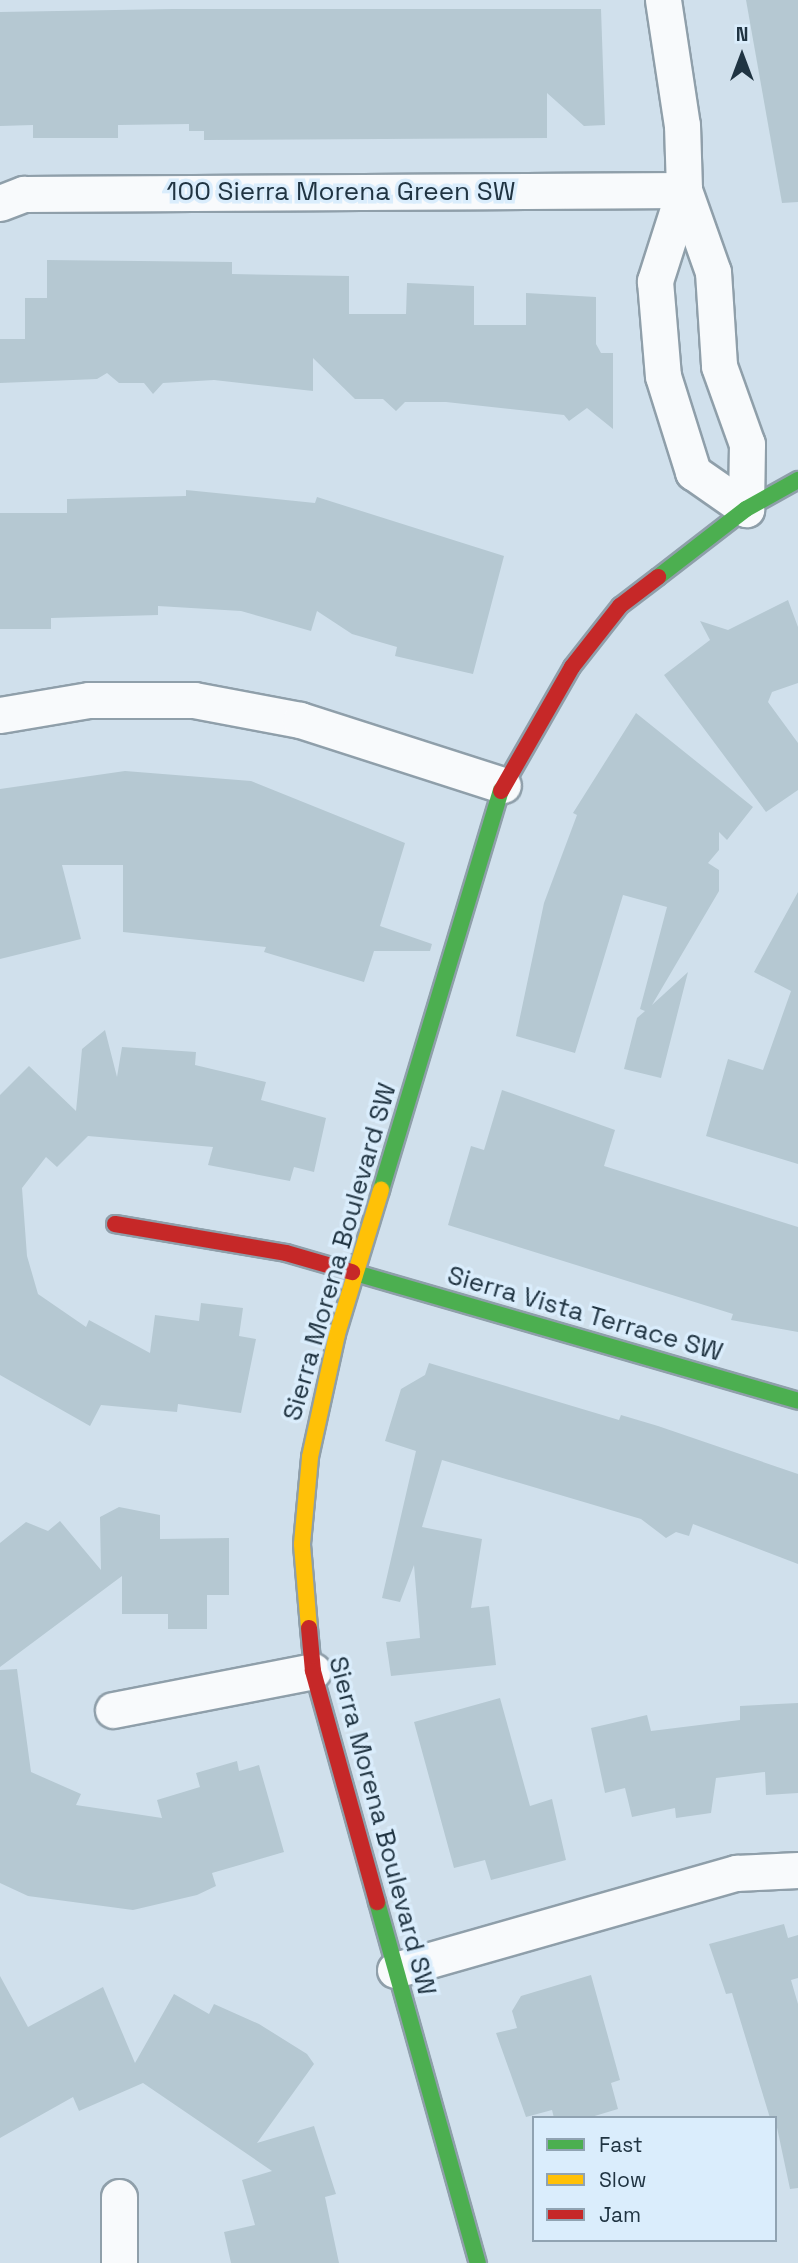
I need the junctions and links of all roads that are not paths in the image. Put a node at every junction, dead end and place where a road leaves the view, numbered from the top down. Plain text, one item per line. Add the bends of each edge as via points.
1 (663, 0) edge
2 (684, 190) junction
3 (0, 203) edge
4 (798, 480) edge
5 (798, 505) edge
6 (746, 509) junction
7 (0, 715) edge
8 (503, 785) junction
9 (115, 1224) dead end
10 (358, 1273) junction
11 (798, 1401) edge
12 (313, 1671) junction
13 (113, 1710) dead end
14 (798, 1870) edge
15 (395, 1970) junction
16 (119, 2197) dead end
17 (119, 2263) edge
18 (478, 2263) edge

1 - 2 street via 680,98
2 - 3 street, 100 Sierra Morena Green SW via 24,194
2 - 6 street via 713,272 719,366 747,444
2 - 6 street via 655,281 663,376 693,472
4 - 6 street, Sierra Morena Boulevard SW
5 - 6 street
6 - 8 street, Sierra Morena Boulevard SW via 620,606 550,700
7 - 8 street via 89,700 194,700 300,720
8 - 10 street, Sierra Morena Boulevard SW
9 - 10 street, Sierra Vista Terrace SW via 286,1253
10 - 11 street, Sierra Vista Terrace SW
10 - 12 street, Sierra Morena Boulevard SW via 310,1457 302,1544
12 - 13 street
12 - 15 street, Sierra Morena Boulevard SW
14 - 15 street via 736,1873
15 - 18 street, Sierra Morena Boulevard SW
16 - 17 street

